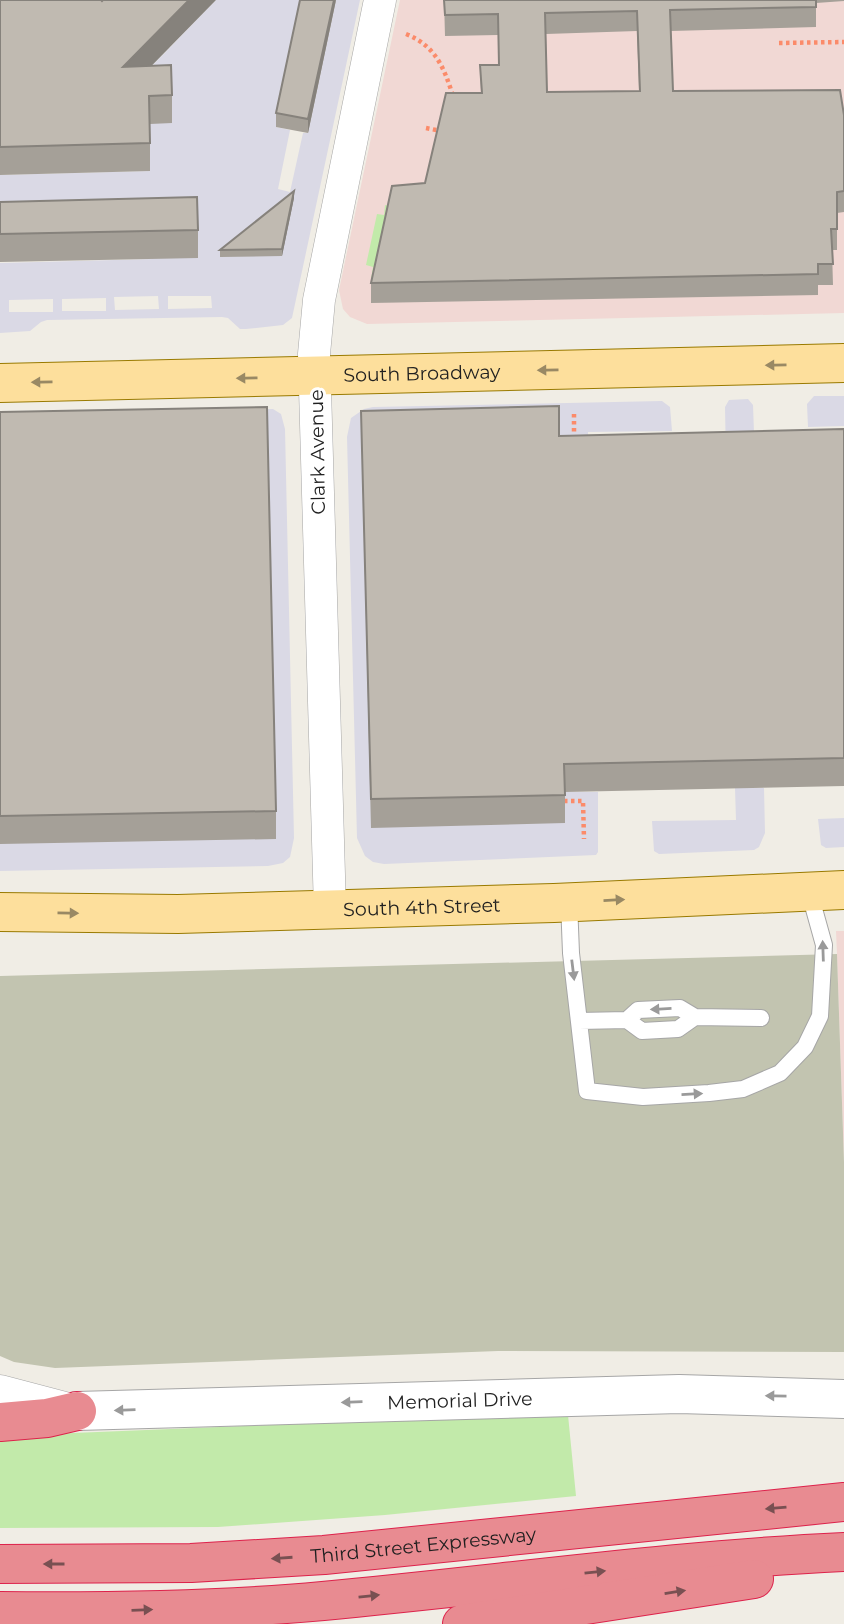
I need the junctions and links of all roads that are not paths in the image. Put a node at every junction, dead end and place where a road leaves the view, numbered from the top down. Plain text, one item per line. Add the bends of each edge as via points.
1 (380, 0) edge
2 (844, 363) edge
3 (315, 376) junction
4 (0, 383) edge
5 (826, 891) edge
6 (569, 902) junction
7 (330, 910) junction
8 (0, 912) edge
9 (761, 1018) dead end
10 (579, 1021) junction
11 (0, 1391) edge
12 (844, 1399) edge
13 (78, 1411) junction
14 (0, 1422) edge
15 (844, 1502) edge
16 (844, 1555) edge
17 (0, 1564) edge
18 (0, 1611) edge
19 (462, 1624) edge

1 - 3 street, Clark Avenue via 319,300
2 -> 3 main road, South Broadway
3 -> 4 main road, South Broadway
3 - 7 street, Clark Avenue
6 -> 5 main road, South 4th Street
10 -> 5 lane via 587,1091 643,1097 709,1093 743,1089 780,1073 805,1047 820,1016
6 - 7 main road, South 4th Street
6 -> 10 lane
8 -> 7 main road, South 4th Street
9 - 10 lane via 695,1017 678,1029 642,1031 627,1020
11 - 13 street
12 -> 13 street, Memorial Drive via 604,1395
13 - 14 highway
15 -> 17 highway, Third Street Expressway via 324,1555 191,1563
18 -> 16 highway via 85,1612 320,1601 666,1564
19 -> 16 highway via 709,1587

